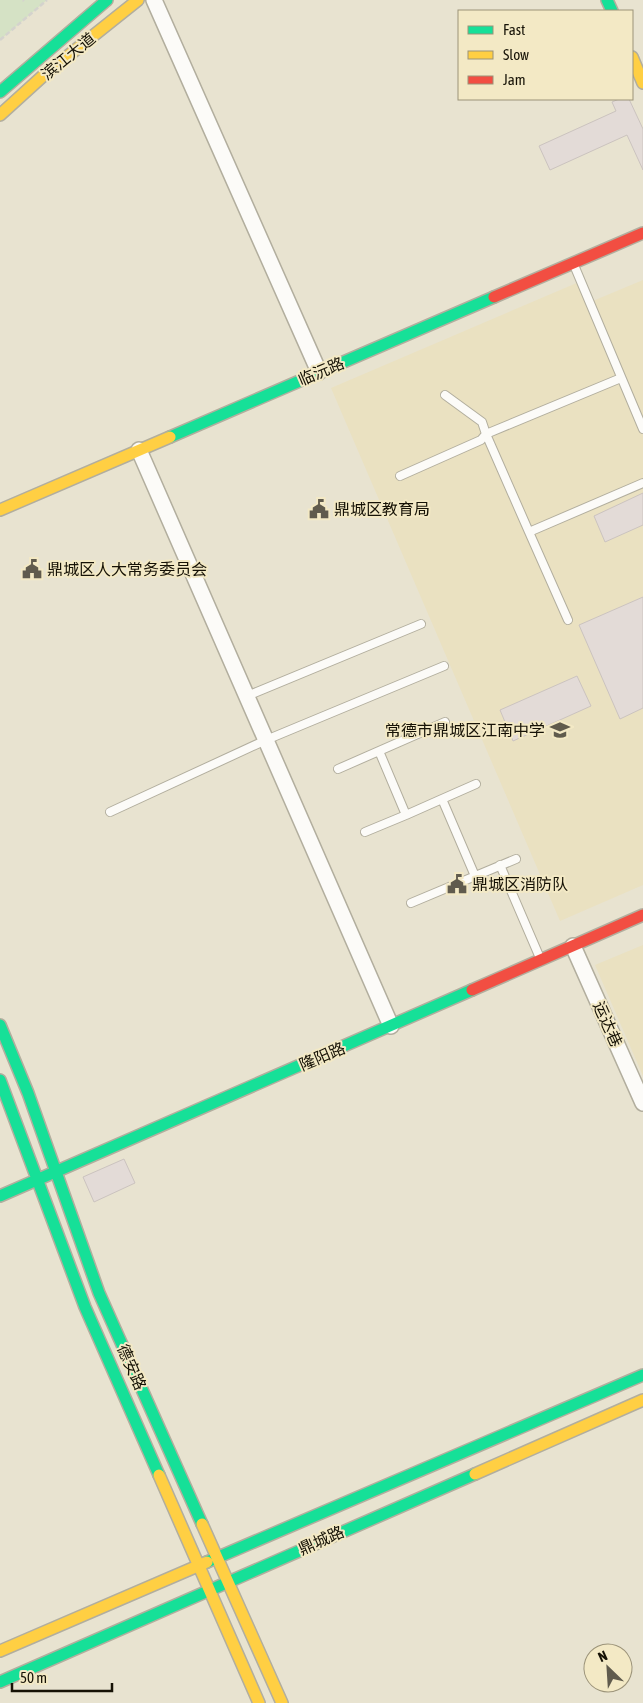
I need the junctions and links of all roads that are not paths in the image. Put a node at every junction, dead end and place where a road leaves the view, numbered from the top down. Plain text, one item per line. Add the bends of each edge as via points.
1 (107, 0) edge
2 (138, 0) edge
3 (154, 0) edge
4 (633, 59) edge
5 (643, 82) edge
6 (0, 92) edge
7 (0, 115) edge
8 (643, 233) edge
9 (573, 263) junction
10 (319, 372) junction
11 (622, 378) junction
12 (445, 395) dead end
13 (643, 429) edge
14 (486, 434) junction
15 (139, 450) junction
16 (400, 476) dead end
17 (643, 483) edge
18 (0, 510) edge
19 (528, 532) junction
20 (568, 620) dead end
21 (420, 624) dead end
22 (444, 666) dead end
23 (247, 696) junction
24 (445, 722) dead end
25 (266, 740) junction
26 (378, 751) junction
27 (338, 769) dead end
28 (476, 784) dead end
29 (442, 799) junction
30 (110, 812) dead end
31 (406, 815) junction
32 (365, 832) dead end
33 (516, 859) dead end
34 (500, 865) junction
35 (475, 876) junction
36 (411, 903) dead end
37 (643, 915) edge
38 (573, 946) junction
39 (541, 960) junction
40 (0, 1024) edge
41 (391, 1026) junction
42 (0, 1080) edge
43 (643, 1102) edge
44 (56, 1171) junction
45 (38, 1178) junction
46 (0, 1196) edge
47 (643, 1376) edge
48 (643, 1400) edge
49 (217, 1557) junction
50 (199, 1565) junction
51 (228, 1581) junction
52 (210, 1589) junction
53 (0, 1651) edge
54 (0, 1682) edge
55 (259, 1703) edge
56 (282, 1703) edge

1 - 6 street, 滨江大道
2 - 7 street, 滨江大道
3 - 10 street
4 - 5 street
8 - 9 street, 临沅路
9 - 10 street, 临沅路
9 - 11 lane
10 - 15 street, 临沅路
11 - 13 lane
11 - 14 lane
12 - 14 lane via 482,422
14 - 16 lane via 481,440
14 - 19 lane
15 - 18 street, 临沅路
15 - 23 street
17 - 19 lane
19 - 20 lane
21 - 23 lane
22 - 25 lane
23 - 25 street
24 - 26 lane
25 - 30 lane
25 - 41 street
26 - 27 lane
26 - 31 lane
28 - 29 lane
29 - 31 lane
29 - 35 lane
31 - 32 lane
33 - 34 lane
34 - 35 lane
34 - 39 lane
35 - 36 lane
37 - 38 street, 隆阳路
38 - 39 street, 隆阳路
38 - 43 street, 运达巷
39 - 41 street, 隆阳路
40 - 44 street, 德安路
41 - 44 street, 隆阳路
42 - 45 street, 德安路
44 - 45 street, 隆阳路
44 - 49 street, 德安路 via 99,1293
45 - 46 street, 隆阳路
45 - 50 street, 德安路 via 85,1307
47 - 49 street, 鼎城路
48 - 51 street, 鼎城路
49 - 50 street, 鼎城路
49 - 51 street, 德安路
50 - 52 street, 德安路
50 - 53 street, 鼎城路
51 - 52 street, 鼎城路
51 - 56 street, 德安路
52 - 54 street, 鼎城路
52 - 55 street, 德安路

